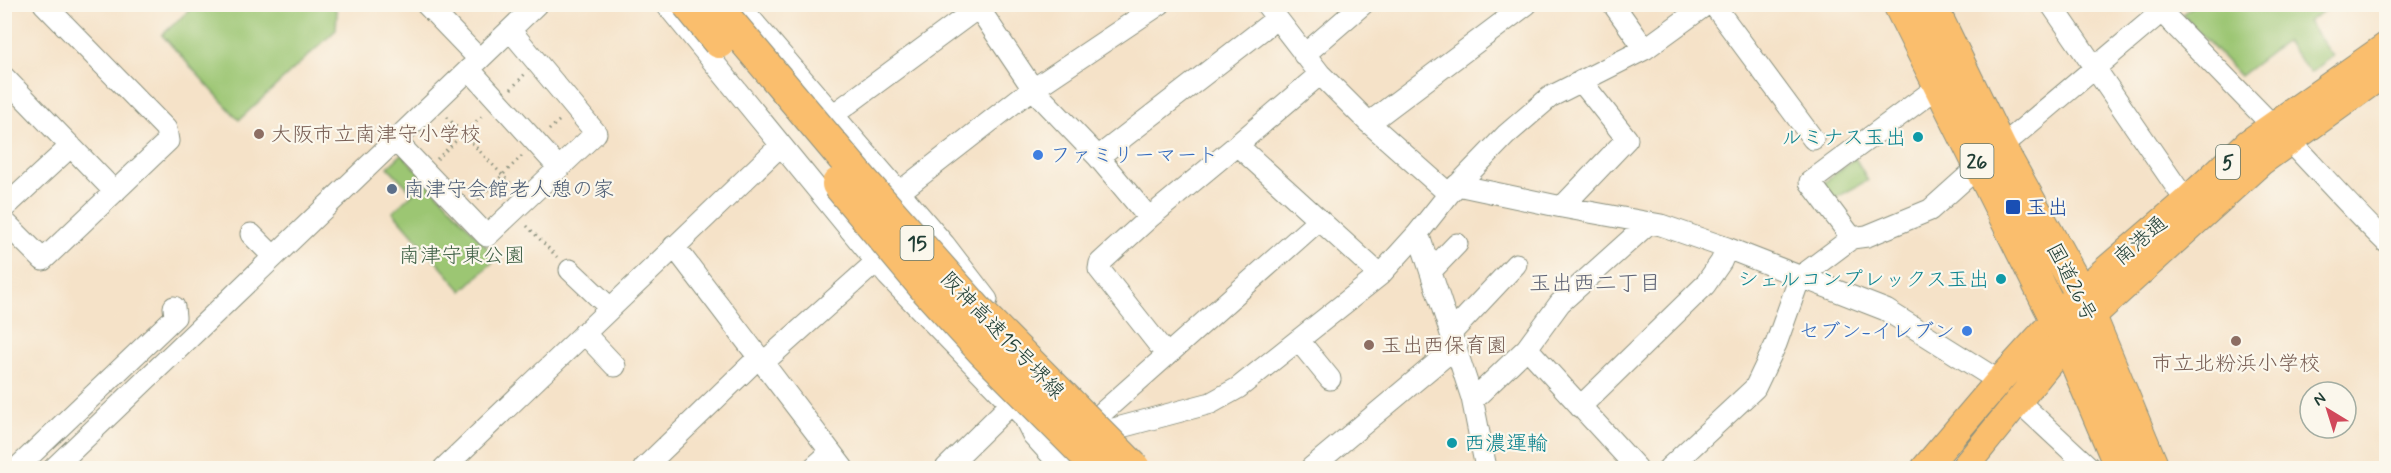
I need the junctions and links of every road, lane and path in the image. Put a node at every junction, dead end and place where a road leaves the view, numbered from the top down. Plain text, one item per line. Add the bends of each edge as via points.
1 (44, 4) edge
2 (426, 4) edge
3 (537, 4) edge
4 (666, 4) edge
5 (688, 4) edge
6 (714, 4) edge
7 (738, 4) edge
8 (1160, 4) edge
9 (1363, 4) edge
10 (1527, 4) edge
11 (1613, 4) edge
12 (1707, 4) edge
13 (1713, 4) edge
14 (1899, 4) edge
15 (1930, 4) edge
16 (2051, 4) edge
17 (979, 6) edge
18 (2157, 8) edge
19 (1271, 12) edge
20 (510, 30) junction
21 (2386, 46) edge
22 (1645, 49) junction
23 (1304, 55) junction
24 (537, 62) junction
25 (474, 64) junction
26 (2095, 68) junction
27 (2386, 72) edge
28 (1320, 74) junction
29 (4, 77) edge
30 (1581, 81) junction
31 (1939, 86) junction
32 (1033, 89) junction
33 (498, 101) junction
34 (574, 106) junction
35 (442, 111) dead end
36 (833, 115) junction
37 (1369, 123) junction
38 (464, 134) junction
39 (2282, 134) junction
40 (1813, 139) dead end
41 (395, 140) junction
42 (536, 143) junction
43 (1237, 145) junction
44 (71, 146) junction
45 (780, 146) junction
46 (1098, 157) junction
47 (1989, 157) junction
48 (559, 168) junction
49 (425, 171) junction
50 (503, 175) junction
51 (1453, 189) junction
52 (115, 192) junction
53 (898, 193) junction
54 (526, 199) junction
55 (2186, 201) junction
56 (1562, 207) junction
57 (4, 208) edge
58 (464, 213) junction
59 (1149, 218) junction
60 (1319, 220) junction
61 (4, 221) edge
62 (1649, 223) junction
63 (527, 226) dead end
64 (849, 229) junction
65 (1418, 233) junction
66 (251, 234) dead end
67 (1852, 238) junction
68 (2386, 242) edge
69 (1457, 244) dead end
70 (674, 246) junction
71 (1727, 248) junction
72 (273, 256) junction
73 (876, 262) junction
74 (1516, 264) dead end
75 (570, 270) joint
76 (1431, 271) junction
77 (1380, 275) junction
78 (1800, 277) junction
79 (927, 290) junction
80 (2086, 304) junction
81 (174, 307) dead end
82 (610, 308) junction
83 (2061, 330) junction
84 (160, 332) junction
85 (584, 333) junction
86 (1454, 339) junction
87 (1299, 341) junction
88 (1527, 348) junction
89 (177, 349) junction
90 (1166, 354) junction
91 (761, 360) junction
92 (615, 366) dead end
93 (1330, 379) dead end
94 (1999, 381) junction
95 (1473, 400) junction
96 (2018, 402) junction
97 (1580, 406) junction
98 (1017, 410) junction
99 (1100, 425) junction
100 (837, 460) edge
101 (17, 468) edge
102 (54, 468) edge
103 (444, 468) edge
104 (644, 468) edge
105 (813, 468) edge
106 (946, 468) edge
107 (1063, 468) edge
108 (1076, 468) edge
109 (1088, 468) edge
110 (1099, 468) edge
111 (1134, 468) edge
112 (1146, 468) edge
113 (1311, 468) edge
114 (1486, 468) edge
115 (1638, 468) edge
116 (1669, 468) edge
117 (1925, 468) edge
118 (1964, 468) edge
119 (2090, 468) edge
120 (2121, 468) edge
121 (2152, 468) edge

1 - 52 street via 166,129 168,141
2 - 25 street
3 - 20 street
4 - 45 street
5 - 79 highway, 阪神高速15号堺線 / 15, bridge
6 - 111 highway, 阪神高速15号堺線 / 15, bridge via 977,310
7 - 36 street
8 - 32 street
9 - 23 street
10 - 37 street
11 - 22 street
12 - 22 street
13 - 40 street
14 - 31 highway, 国道26号 / 26
15 - 47 highway, 国道26号 / 26
16 - 26 street
17 - 32 street
17 - 36 street
18 - 26 street
18 - 39 street
19 - 23 street
19 - 46 street
20 - 24 street
20 - 25 street
21 - 39 main road, 南港通 / 5
22 - 30 street
23 - 28 street
24 - 33 path
24 - 34 street
25 - 33 street
25 - 41 street
26 - 47 street
26 - 55 street
27 - 39 main road, 南港通 / 5
28 - 37 street
28 - 43 street
29 - 44 street
30 - 51 street via 1550,97
30 - 56 street via 1627,139
31 - 47 highway, 国道26号 / 26
31 - 67 street via 1810,183
32 - 46 street
32 - 53 street
33 - 38 path
33 - 42 street
34 - 42 path
34 - 48 street via 596,133
35 - 38 path
36 - 53 street
37 - 51 street
38 - 49 path
38 - 50 path
39 - 55 main road, 南港通 / 5 via 2248,143
39 - 68 street
39 - 80 main road, 南港通 / 5 via 2239,181
41 - 49 street
41 - 72 street
42 - 48 street
42 - 50 path
43 - 59 street
43 - 60 street
44 - 52 street
44 - 57 street
45 - 64 street
45 - 70 street
46 - 59 street
47 - 67 street via 1930,210 1867,236
47 - 80 highway, 国道26号 / 26
47 - 83 highway, 国道26号 / 26
48 - 54 street
49 - 58 street
50 - 54 path
50 - 58 path
51 - 56 street
51 - 65 street
52 - 61 street via 43,260
53 - 64 street
53 - 99 street via 944,244 995,311
54 - 58 street via 487,236
55 - 80 main road, 南港通 / 5
56 - 62 street
59 - 90 street via 1100,262 1099,269
60 - 77 street
60 - 90 street
62 - 71 street
62 - 88 street via 1560,303
63 - 75 path
64 - 73 street
65 - 76 street
65 - 77 street
66 - 72 street
67 - 78 street
69 - 76 street
70 - 82 street
70 - 91 street
71 - 78 street
71 - 97 street via 1705,285
72 - 89 street
73 - 91 street
73 - 98 street
74 - 86 street
75 - 82 street
76 - 86 street
77 - 87 street
78 - 94 street via 1886,310
78 - 116 street via 1755,388
79 - 108 highway, 15, bridge via 989,373
79 - 110 highway, 阪神高速15号堺線 / 15, bridge
80 - 83 main road, 南港通 / 5
80 - 121 highway, 国道26号 / 26
81 - 84 street via 175,317
82 - 85 street
83 - 94 main road, 南港通 / 5
83 - 96 main road, 南港通 / 5
83 - 120 highway, 国道26号 / 26
84 - 89 street
84 - 101 street
85 - 92 street
85 - 103 street
86 - 95 street
86 - 113 street
87 - 93 street
87 - 99 street via 1238,388 1211,403
88 - 95 street
88 - 97 street
89 - 102 street
90 - 99 street
91 - 100 street
91 - 104 street
94 - 117 main road, 南港通 / 5
95 - 114 street
96 - 118 main road, 南港通 / 5
96 - 119 street
97 - 115 street
98 - 106 street
98 - 107 street
98 - 109 street via 1052,433
99 - 112 street
100 - 105 street

